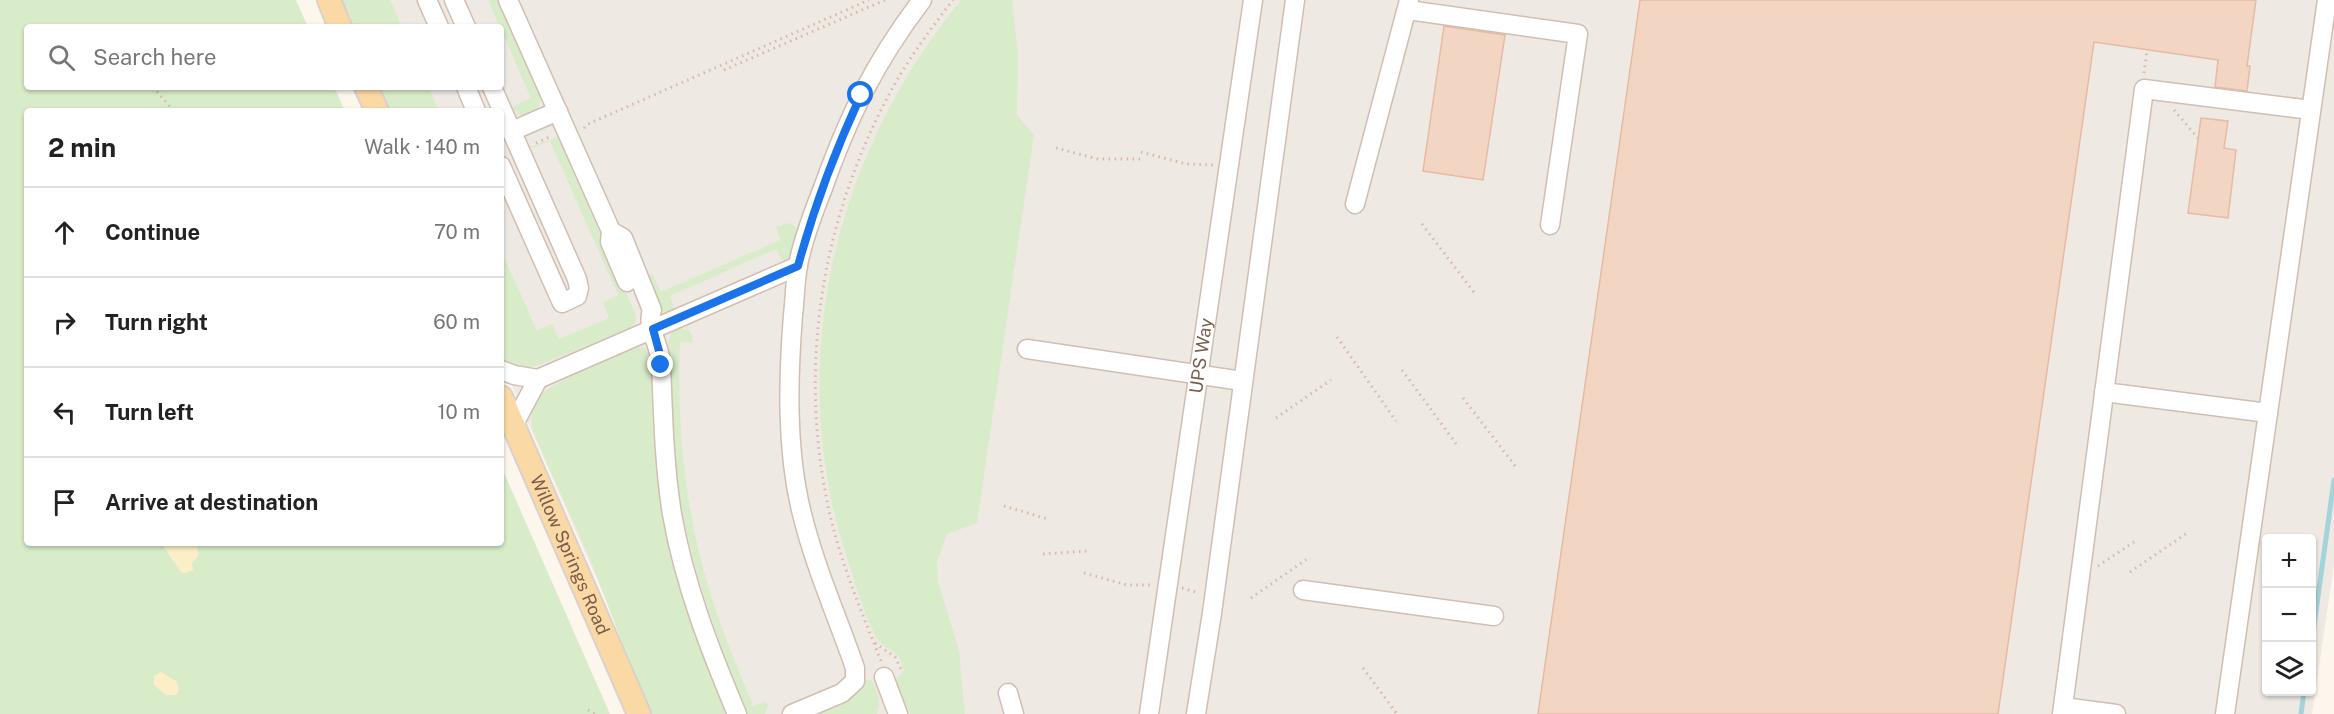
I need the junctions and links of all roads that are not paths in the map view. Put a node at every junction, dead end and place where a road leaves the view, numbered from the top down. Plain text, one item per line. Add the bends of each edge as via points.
1 (329, 0) edge
2 (427, 0) edge
3 (454, 0) edge
4 (508, 0) edge
5 (922, 0) edge
6 (1253, 0) edge
7 (1295, 0) edge
8 (2327, 0) edge
9 (1408, 5) edge
10 (339, 24) edge
11 (438, 24) edge
12 (465, 24) edge
13 (367, 90) edge
14 (467, 90) edge
15 (493, 90) edge
16 (376, 108) edge
17 (475, 108) edge
18 (502, 108) edge
19 (2311, 110) junction
20 (558, 111) junction
21 (504, 113) edge
22 (512, 131) junction
23 (504, 173) edge
24 (1355, 204) dead end
25 (550, 216) junction
26 (1551, 225) dead end
27 (528, 226) junction
28 (798, 266) junction
29 (651, 323) junction
30 (1027, 349) dead end
31 (504, 371) edge
32 (1199, 374) junction
33 (538, 379) junction
34 (1242, 381) junction
35 (2104, 392) junction
36 (504, 404) edge
37 (2268, 413) junction
38 (513, 426) junction
39 (1303, 590) dead end
40 (1494, 616) dead end
41 (884, 677) road end
42 (1008, 693) dead end
43 (2063, 711) edge
44 (639, 714) edge
45 (737, 714) edge
46 (792, 714) edge
47 (898, 714) edge
48 (1014, 714) edge
49 (1149, 714) edge
50 (1196, 714) edge
51 (2116, 714) edge
52 (2225, 714) edge

1 - 10 main road
2 - 11 lane
3 - 12 lane
4 - 20 lane
5 - 28 lane via 887,48 861,95 810,222
6 - 32 lane, UPS Way
7 - 34 lane
8 - 19 lane
9 - 24 lane
9 - 26 lane via 1578,34
13 - 16 main road
14 - 17 lane
15 - 18 lane
19 - 35 lane via 2144,89
19 - 37 lane
20 - 22 lane
20 - 29 lane via 611,231 622,238 652,310
21 - 22 lane
22 - 25 lane
23 - 27 lane
25 - 27 lane
25 - 27 lane via 577,279 577,297 562,303
28 - 29 lane
28 - 46 lane via 789,382 791,439 814,558 855,668 855,681 842,693
29 - 33 lane
29 - 45 lane via 660,358 664,447 676,534 695,605
30 - 32 lane
31 - 33 lane
32 - 34 lane
32 - 49 lane, UPS Way
33 - 38 lane
34 - 50 lane
35 - 37 lane
35 - 43 lane
36 - 38 main road, Willow Springs Road
37 - 52 lane
38 - 44 main road, Willow Springs Road
39 - 40 lane
41 - 47 lane
42 - 48 lane
43 - 51 lane

